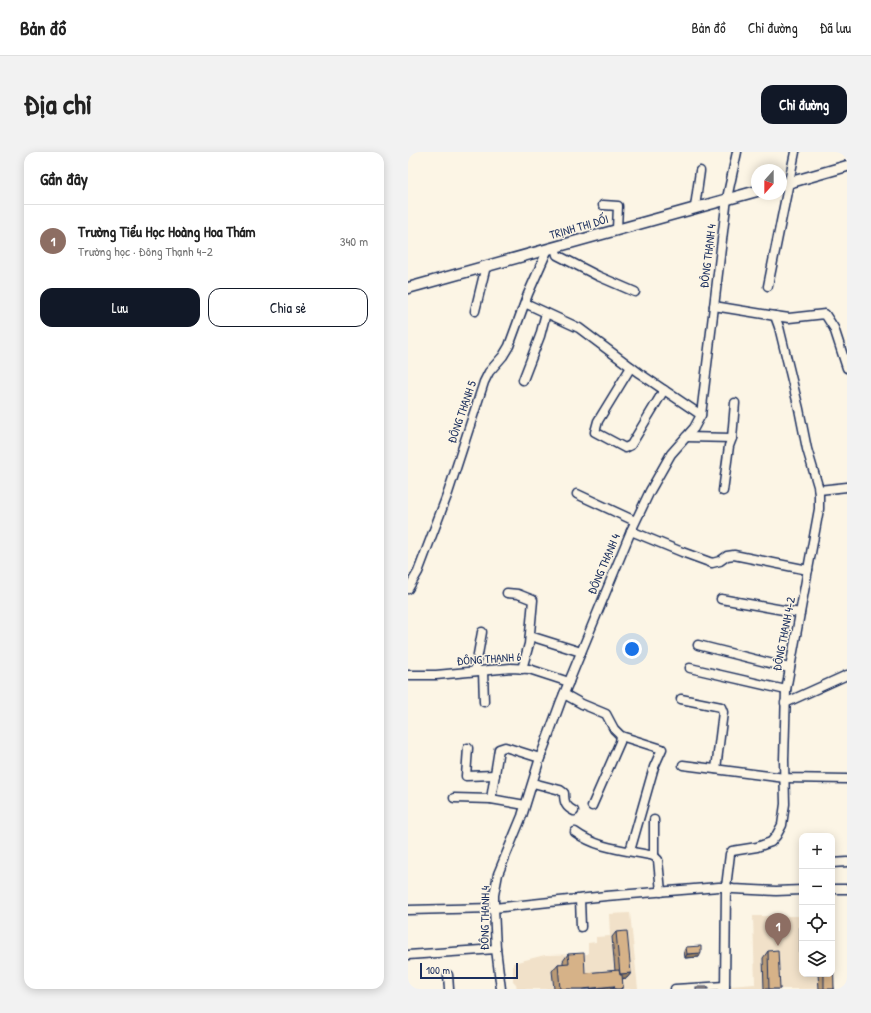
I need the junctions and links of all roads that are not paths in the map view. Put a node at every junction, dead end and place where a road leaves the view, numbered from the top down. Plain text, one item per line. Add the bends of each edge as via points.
1 (737, 152) edge
2 (795, 152) edge
3 (847, 166) edge
4 (700, 171) dead end
5 (787, 178) edge
6 (787, 184) edge
7 (751, 192) edge
8 (727, 198) junction
9 (782, 200) edge
10 (603, 205) dead end
11 (695, 207) junction
12 (617, 229) junction
13 (552, 248) junction
14 (486, 266) junction
15 (768, 286) dead end
16 (408, 288) edge
17 (635, 292) dead end
18 (525, 303) junction
19 (714, 306) junction
20 (475, 311) dead end
21 (546, 312) junction
22 (775, 316) junction
23 (630, 367) junction
24 (847, 368) edge
25 (523, 380) dead end
26 (664, 390) junction
27 (735, 403) dead end
28 (701, 415) junction
29 (686, 437) junction
30 (732, 438) junction
31 (847, 487) edge
32 (819, 490) junction
33 (723, 491) dead end
34 (577, 494) dead end
35 (635, 522) junction
36 (631, 531) junction
37 (808, 570) junction
38 (408, 589) edge
39 (507, 593) dead end
40 (721, 599) dead end
41 (800, 613) junction
42 (482, 632) dead end
43 (530, 636) junction
44 (698, 645) dead end
45 (581, 652) junction
46 (690, 668) dead end
47 (789, 668) junction
48 (522, 669) junction
49 (478, 671) junction
50 (408, 675) edge
51 (847, 675) edge
52 (569, 682) junction
53 (786, 690) junction
54 (564, 694) junction
55 (682, 699) dead end
56 (484, 702) dead end
57 (785, 703) junction
58 (621, 736) junction
59 (468, 748) dead end
60 (540, 758) junction
61 (683, 766) dead end
62 (716, 770) junction
63 (495, 775) junction
64 (785, 778) junction
65 (847, 778) edge
66 (533, 782) junction
67 (454, 798) dead end
68 (491, 799) junction
69 (525, 805) junction
70 (592, 806) dead end
71 (574, 812) dead end
72 (654, 820) dead end
73 (575, 832) dead end
74 (630, 851) junction
75 (654, 856) junction
76 (847, 862) edge
77 (835, 863) edge
78 (726, 887) junction
79 (835, 889) edge
80 (847, 889) edge
81 (799, 890) edge
82 (661, 892) junction
83 (580, 899) junction
84 (494, 908) junction
85 (408, 910) edge
86 (581, 927) dead end
87 (496, 949) junction
88 (408, 954) edge
89 (448, 975) dead end
90 (725, 987) edge
91 (449, 989) edge
92 (500, 989) edge
93 (675, 989) edge

1 - 8 street, ĐÔNG THẠNH 4
2 - 5 street
3 - 6 main road
4 - 11 street
7 - 8 main road, TRỊNH THỊ DỐI
8 - 11 main road, TRỊNH THỊ DỐI
8 - 19 street, ĐÔNG THẠNH 4
9 - 15 street
10 - 12 street via 618,206
11 - 12 main road, TRỊNH THỊ DỐI
12 - 13 main road, TRỊNH THỊ DỐI
13 - 14 main road, TRỊNH THỊ DỐI
13 - 17 street via 557,255
13 - 18 street, ĐÔNG THẠNH 5
14 - 16 main road, TRỊNH THỊ DỐI
14 - 20 street
18 - 21 street
18 - 38 street, ĐÔNG THẠNH 5 via 509,346 484,382 448,493 418,572
19 - 22 street
19 - 28 street, ĐÔNG THẠNH 4
21 - 23 street via 579,328
21 - 25 street via 540,336
22 - 24 street via 789,318 825,314 834,328
22 - 32 street, ĐÔNG THẠNH 4-2
23 - 26 street
23 - 26 street via 598,421 595,432 625,448 631,445
26 - 28 street
27 - 30 street
28 - 29 street, ĐÔNG THẠNH 4
29 - 30 street
29 - 35 street, ĐÔNG THẠNH 4 via 671,454
30 - 33 street
31 - 32 street
32 - 37 street, ĐÔNG THẠNH 4-2 via 819,508
34 - 35 street
35 - 36 street, ĐÔNG THẠNH 4
36 - 37 street via 712,563 734,555
36 - 45 street, ĐÔNG THẠNH 4
37 - 41 street, ĐÔNG THẠNH 4-2
39 - 43 street via 533,600
40 - 41 street
41 - 47 street, ĐÔNG THẠNH 4-2
42 - 49 street
43 - 45 street
43 - 48 street
44 - 47 street
45 - 52 street, ĐÔNG THẠNH 4
46 - 53 street
47 - 53 street, ĐÔNG THẠNH 4-2
48 - 49 street, ĐÔNG THẠNH 6
48 - 52 street, ĐÔNG THẠNH 6
49 - 50 street, ĐÔNG THẠNH 6
49 - 56 street
51 - 57 street
52 - 54 street, ĐÔNG THẠNH 4
53 - 57 street, ĐÔNG THẠNH 4-2
54 - 58 street via 606,714
54 - 60 street, ĐÔNG THẠNH 4
55 - 62 street via 721,707 723,712
57 - 64 street, ĐÔNG THẠNH 4-2
58 - 70 street
58 - 74 street via 662,749 654,767
59 - 63 street via 466,776
60 - 63 street via 505,747 499,749
60 - 66 street, ĐÔNG THẠNH 4
61 - 62 street
62 - 64 street
63 - 68 street
64 - 65 street
64 - 78 street, ĐÔNG THẠNH 4-2 via 782,825 771,842 732,851
66 - 69 street, ĐÔNG THẠNH 4
66 - 71 street via 560,790 564,793 567,808
67 - 68 street
68 - 69 street
69 - 84 street, ĐÔNG THẠNH 4 via 498,874
72 - 75 street
73 - 74 street via 599,845
74 - 75 street
75 - 82 street via 658,860
76 - 77 street
78 - 81 street via 740,890
78 - 82 street
78 - 90 street, ĐÔNG THẠNH 4-2
79 - 80 street
82 - 83 street
83 - 84 street
83 - 86 street
84 - 85 street
84 - 87 street, ĐÔNG THẠNH 4
87 - 88 street
87 - 92 street, ĐÔNG THẠNH 4
89 - 91 street
90 - 93 street

